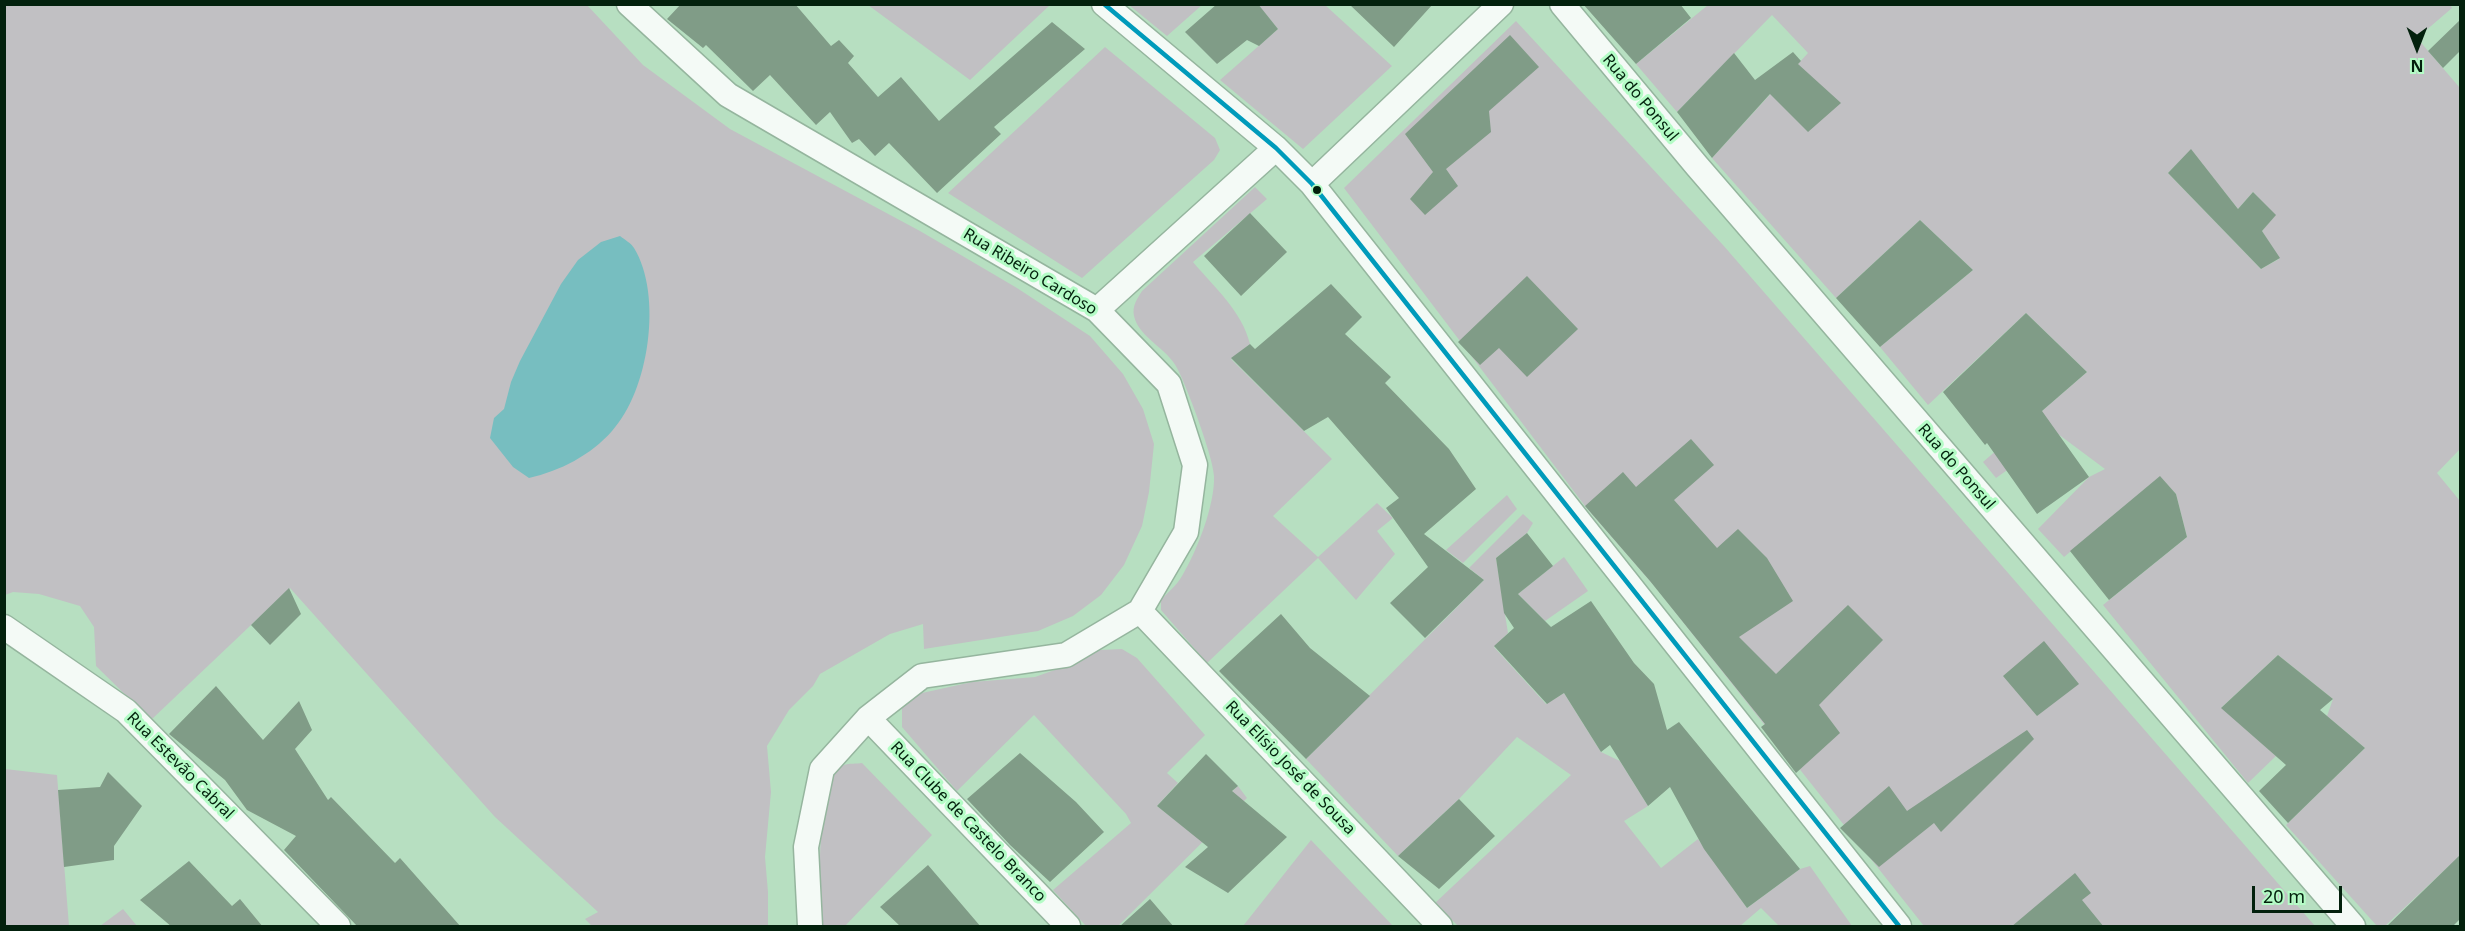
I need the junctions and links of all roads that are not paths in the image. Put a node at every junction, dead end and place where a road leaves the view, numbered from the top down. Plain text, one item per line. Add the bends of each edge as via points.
1 (629, 4) edge
2 (1104, 4) edge
3 (1501, 4) edge
4 (1562, 4) edge
5 (1276, 148) junction
6 (1312, 184) junction
7 (1097, 310) junction
8 (1140, 611) junction
9 (4, 627) edge
10 (868, 718) junction
11 (338, 927) edge
12 (810, 927) edge
13 (1068, 927) edge
14 (1440, 927) edge
15 (1899, 927) edge
16 (2353, 927) edge

1 - 7 street, Rua Ribeiro Cardoso via 729,95
2 - 5 street
3 - 6 street
4 - 16 street, Rua do Ponsul
5 - 6 street
5 - 7 street
6 - 15 street
7 - 8 street, Rua Ribeiro Cardoso via 1169,384 1195,465 1186,532
8 - 10 street, Rua Ribeiro Cardoso via 1066,655 922,676
8 - 14 street, Rua Elísio José de Sousa
9 - 11 street, Rua Estevão Cabral via 126,711
10 - 12 street, Rua Ribeiro Cardoso via 822,769 806,848
10 - 13 street, Rua Clube de Castelo Branco

